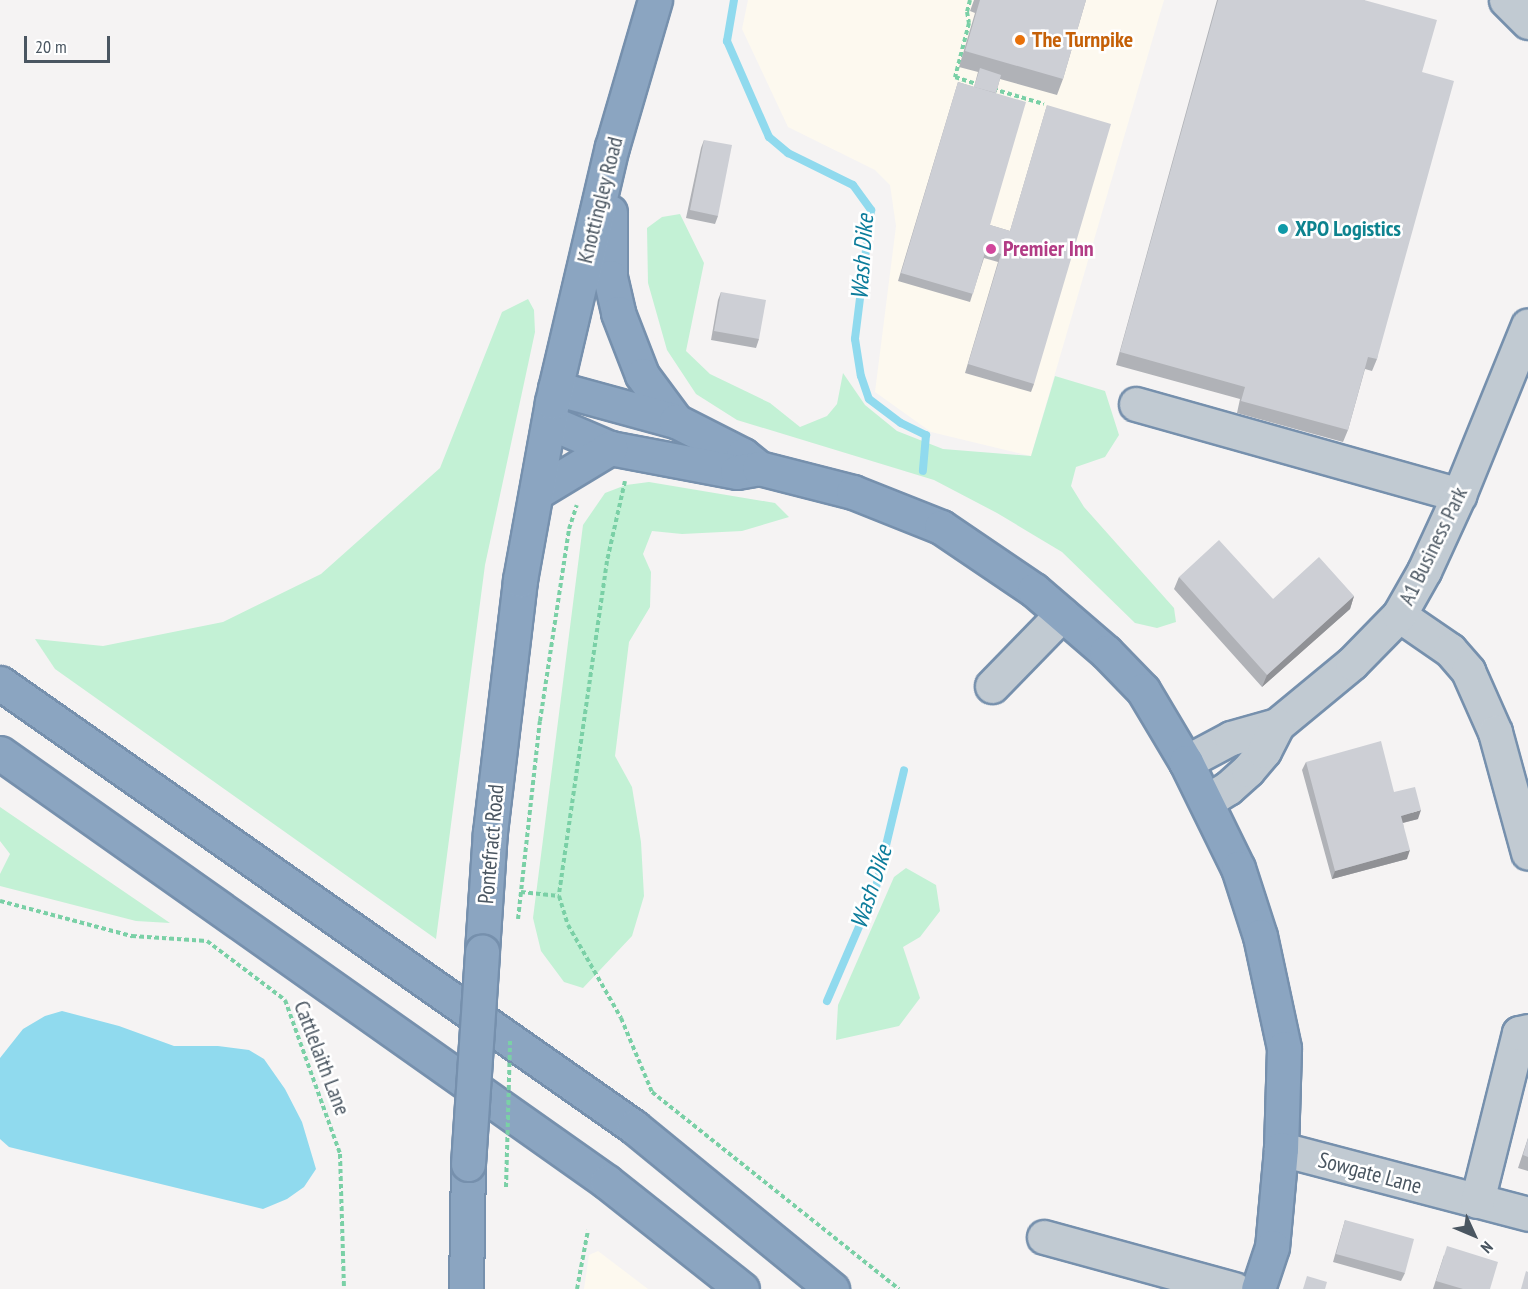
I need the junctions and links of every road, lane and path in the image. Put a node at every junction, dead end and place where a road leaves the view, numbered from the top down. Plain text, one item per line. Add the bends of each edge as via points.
1 (655, 0) edge
2 (970, 0) edge
3 (1506, 0) edge
4 (1528, 22) edge
5 (1044, 104) dead end
6 (612, 147) junction
7 (1528, 325) edge
8 (552, 404) junction
9 (1136, 404) dead end
10 (676, 421) junction
11 (610, 448) junction
12 (759, 468) junction
13 (626, 476) dead end
14 (536, 493) junction
15 (1459, 495) junction
16 (580, 496) dead end
17 (1062, 614) junction
18 (1399, 615) junction
19 (0, 683) edge
20 (992, 686) dead end
21 (1277, 725) junction
22 (0, 753) edge
23 (1186, 762) junction
24 (1207, 801) junction
25 (1527, 844) edge
26 (521, 892) junction
27 (559, 896) junction
28 (0, 901) edge
29 (517, 927) dead end
30 (1528, 1031) edge
31 (510, 1033) dead end
32 (1281, 1149) junction
33 (506, 1187) dead end
34 (1477, 1201) junction
35 (1528, 1214) edge
36 (588, 1230) dead end
37 (1044, 1237) dead end
38 (344, 1289) edge
39 (466, 1289) edge
40 (577, 1289) edge
41 (742, 1289) edge
42 (832, 1289) edge
43 (899, 1289) edge
44 (1234, 1289) edge
45 (1258, 1289) edge

1 - 6 highway, Knottingley Road
2 - 5 path via 969,23 954,77
3 - 4 street
6 - 8 highway, Knottingley Road
6 - 10 highway via 609,261 618,313 642,375
7 - 15 street, A1 Business Park
8 - 10 highway
8 - 11 highway
8 - 14 highway, Pontefract Road
9 - 15 street
10 - 12 highway via 743,455
11 - 12 highway via 737,472
11 - 14 highway
12 - 17 highway via 853,492 941,527 1034,590
13 - 27 path via 607,561
14 - 39 highway, Pontefract Road, bridge via 520,580 490,832 468,1164
15 - 18 street, A1 Business Park
16 - 26 path via 569,529 540,721
17 - 20 street
17 - 23 highway via 1143,690
18 - 21 street, A1 Business Park via 1352,663
18 - 25 street via 1450,650 1468,671 1495,732
19 - 42 highway via 634,1128
21 - 23 street, A1 Business Park via 1231,738
21 - 24 street, A1 Business Park via 1264,751 1248,770
22 - 41 highway via 607,1182
23 - 24 highway
24 - 32 highway via 1238,867 1265,958 1284,1048
26 - 27 path
26 - 29 path
27 - 43 path via 568,925 621,1018 652,1092
28 - 38 path, Cattlelaith Lane via 132,936 207,941 285,1000 340,1154
30 - 34 street via 1519,1033
31 - 33 path, bridge
32 - 34 street, Sowgate Lane
32 - 45 highway via 1272,1247
34 - 35 street, Sowgate Lane
36 - 40 path
37 - 44 street

